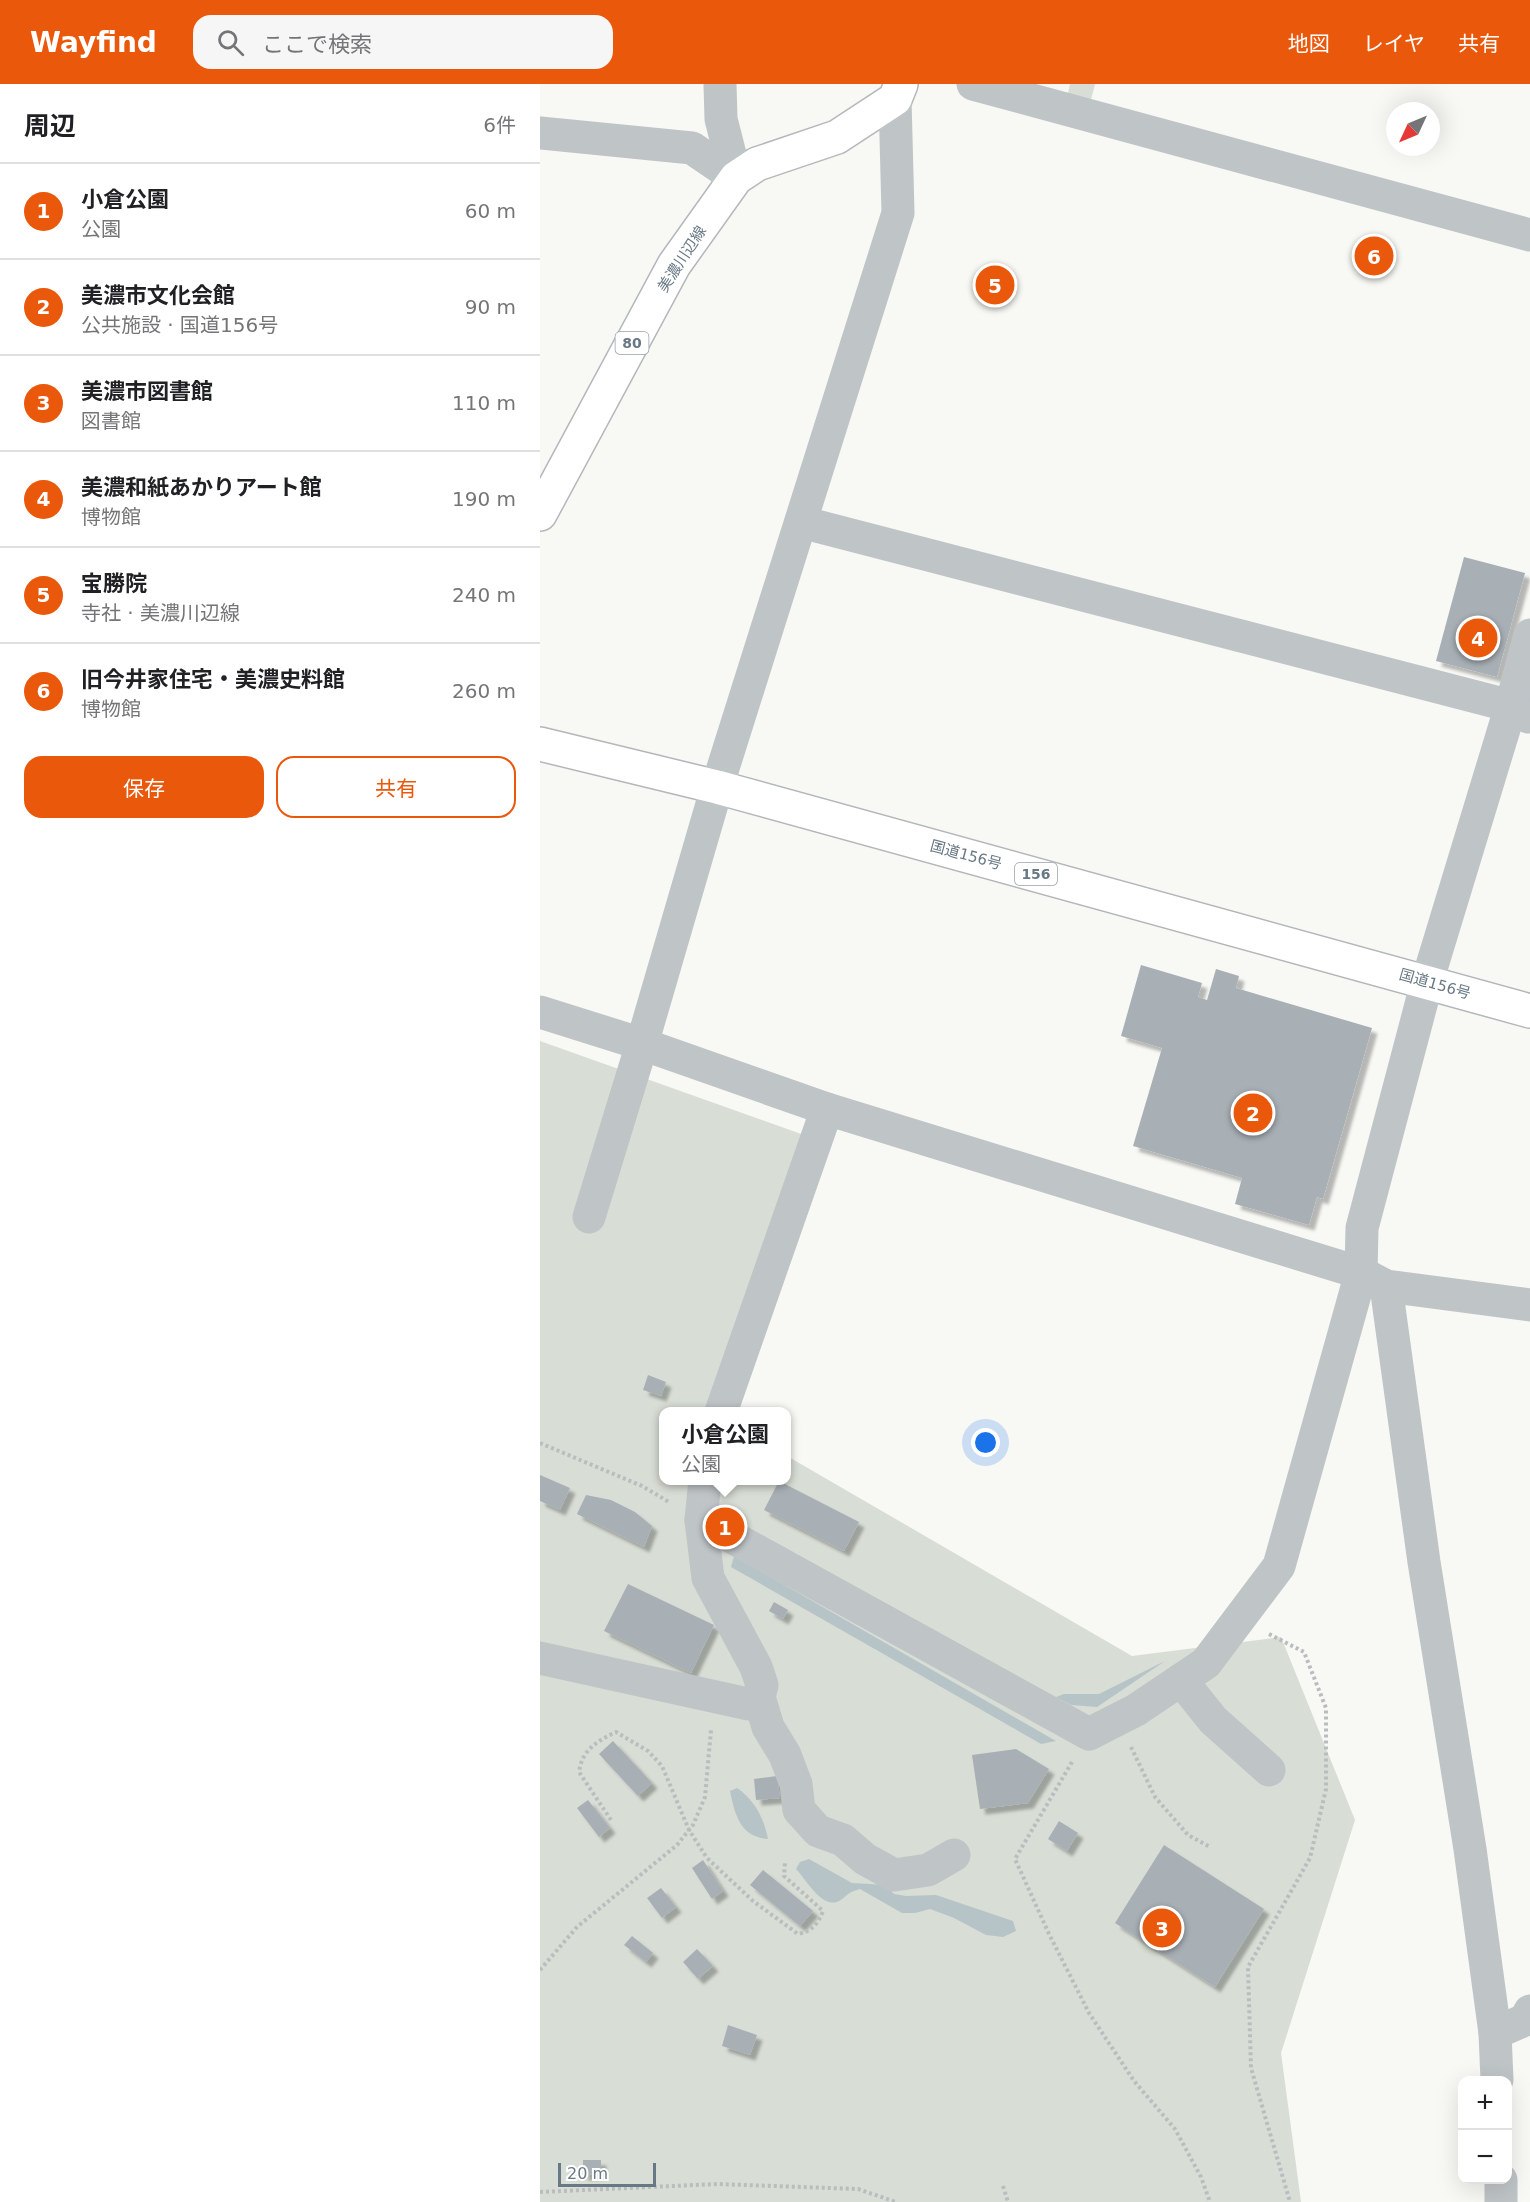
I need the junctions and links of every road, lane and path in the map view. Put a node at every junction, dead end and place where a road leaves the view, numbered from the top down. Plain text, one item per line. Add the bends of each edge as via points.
1 (720, 84) edge
2 (973, 84) edge
3 (898, 92) edge
4 (540, 133) edge
5 (736, 178) junction
6 (1529, 232) edge
7 (540, 514) edge
8 (801, 522) junction
9 (1530, 635) edge
10 (1520, 712) edge
11 (540, 744) edge
12 (717, 787) junction
13 (1427, 982) junction
14 (1530, 1011) edge
15 (540, 1012) edge
16 (642, 1044) junction
17 (827, 1109) junction
18 (589, 1217) dead end
19 (1374, 1280) junction
20 (1530, 1305) edge
21 (723, 1407) edge
22 (540, 1443) edge
23 (704, 1485) edge
24 (701, 1520) junction
25 (1238, 1619) junction
26 (540, 1658) edge
27 (1181, 1680) junction
28 (714, 1696) junction
29 (759, 1697) junction
30 (1103, 1727) junction
31 (1269, 1770) dead end
32 (611, 1820) dead end
33 (689, 1830) junction
34 (1210, 1846) dead end
35 (954, 1855) dead end
36 (785, 1863) dead end
37 (540, 1970) edge
38 (1530, 2011) edge
39 (1495, 2032) junction
40 (1497, 2076) edge
41 (1501, 2184) edge
42 (1003, 2186) dead end
43 (540, 2192) edge
44 (882, 2196) junction
45 (885, 2202) edge
46 (896, 2202) edge
47 (1008, 2202) edge
48 (1210, 2202) edge
49 (1290, 2202) edge
50 (1502, 2202) edge

1 - 5 street via 721,119
2 - 6 street
3 - 5 main road, 美濃川辺線 / 80 via 837,137 757,164
3 - 8 street via 898,213
4 - 5 street via 692,148
5 - 7 main road, 美濃川辺線 / 80 via 674,265
8 - 10 street
8 - 12 street
9 - 10 street
10 - 13 street
11 - 12 main road, 国道156号 / 156
12 - 13 main road, 国道156号 / 156
12 - 16 street
13 - 14 main road, 国道156号 / 156
13 - 19 street via 1362,1228
15 - 16 street
16 - 17 street
16 - 18 street
17 - 19 street
17 - 21 street
19 - 20 street
19 - 25 street via 1279,1566
19 - 39 street via 1424,1562
22 - 24 path via 642,1486
23 - 24 street
24 - 29 street via 708,1578 756,1667 762,1686
24 - 30 street
25 - 27 street via 1206,1663
25 - 49 path via 1304,1652 1326,1708 1326,1789 1310,1858 1248,1968 1251,2068
26 - 28 street
27 - 30 street
27 - 31 street via 1213,1720
28 - 29 street via 748,1704
28 - 33 path via 705,1797
29 - 35 street via 768,1727 796,1784 799,1810 818,1831 843,1840 865,1859 894,1875 928,1870
30 - 34 path via 1188,1835
30 - 48 path via 1015,1859 1089,2013 1134,2081 1175,2129 1202,2177
32 - 33 path via 579,1772 580,1760 596,1742 616,1732 648,1751 662,1766
33 - 36 path via 707,1858 753,1901 798,1934 808,1932 823,1911 784,1876
33 - 37 path via 677,1845 577,1927
38 - 39 street via 1525,2020
39 - 40 street
41 - 50 street
42 - 47 path
43 - 44 path via 717,2184 858,2189
44 - 45 path
44 - 46 path

